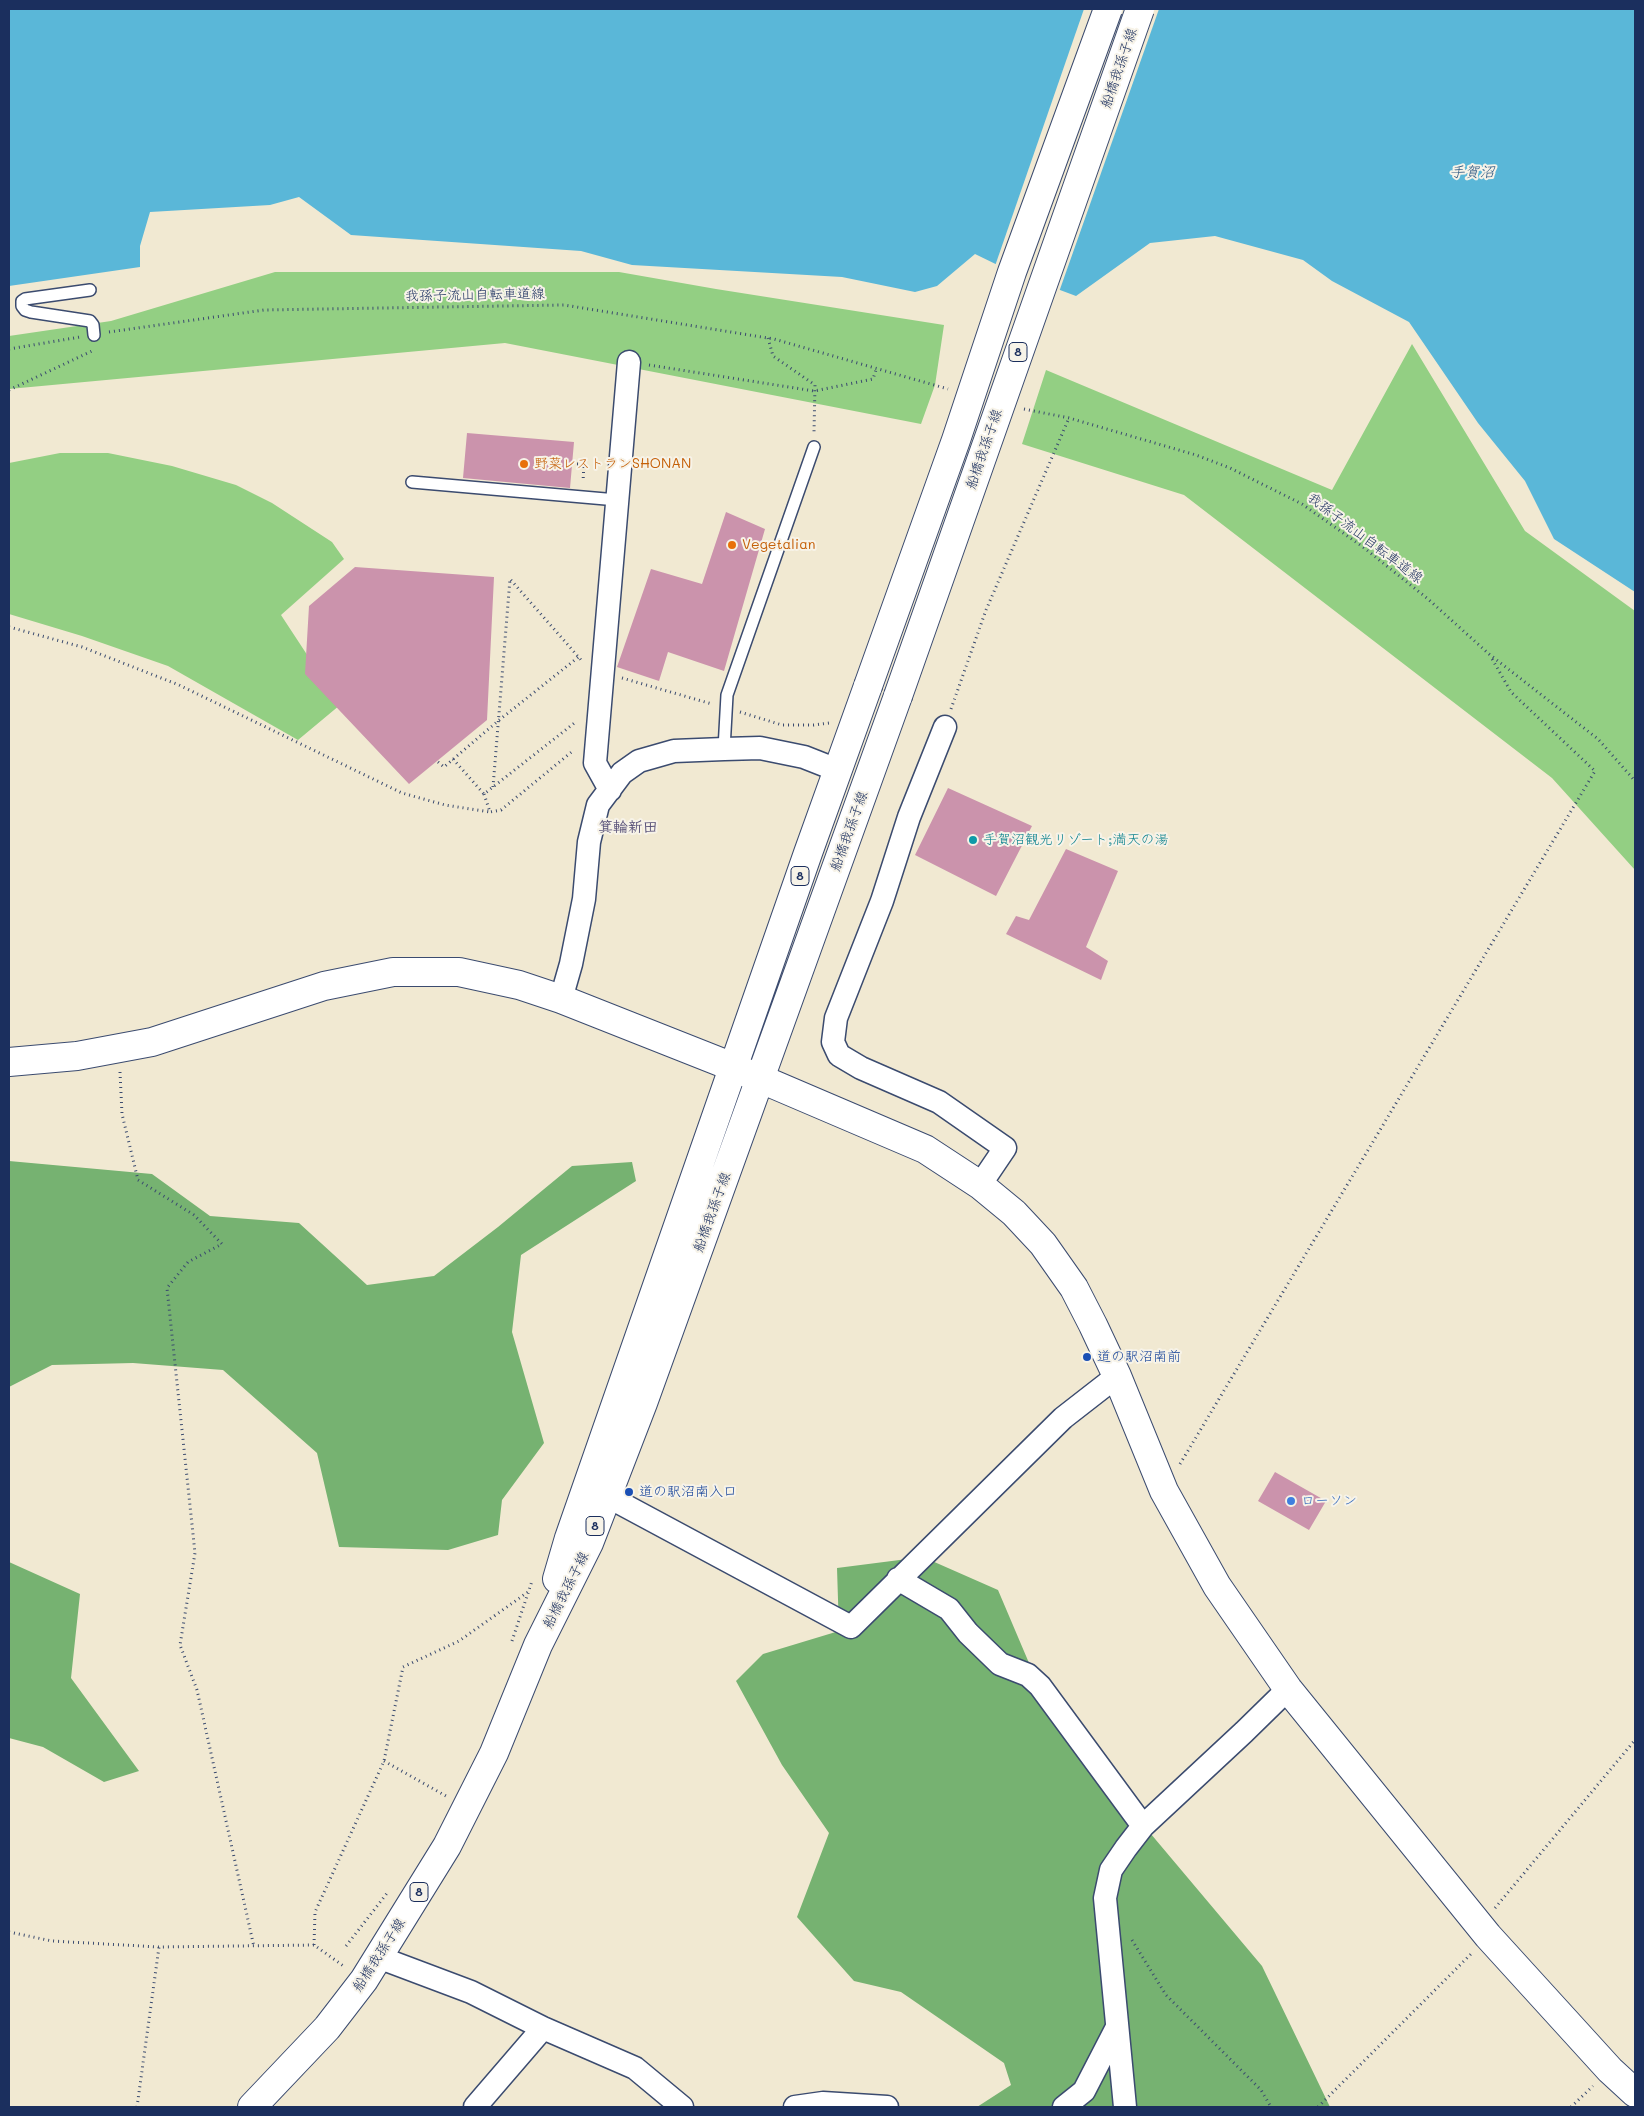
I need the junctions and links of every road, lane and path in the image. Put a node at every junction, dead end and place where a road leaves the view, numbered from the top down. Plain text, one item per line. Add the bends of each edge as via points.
1 (1108, 9) edge
2 (1140, 9) edge
3 (90, 290) dead end
4 (94, 334) junction
5 (768, 338) junction
6 (9, 349) edge
7 (629, 362) joint
8 (877, 367) junction
9 (935, 385) dead end
10 (9, 390) edge
11 (814, 391) junction
12 (1027, 410) dead end
13 (1069, 418) junction
14 (814, 447) joint
15 (572, 464) dead end
16 (412, 482) dead end
17 (590, 482) dead end
18 (617, 500) junction
19 (9, 627) edge
20 (604, 652) junction
21 (1489, 654) junction
22 (579, 655) junction
23 (586, 668) dead end
24 (498, 720) junction
25 (582, 726) dead end
26 (945, 727) joint
27 (580, 745) dead end
28 (724, 749) junction
29 (454, 759) junction
30 (438, 762) dead end
31 (837, 770) junction
32 (1635, 781) edge
33 (493, 787) junction
34 (610, 790) junction
35 (484, 794) junction
36 (490, 812) junction
37 (561, 999) junction
38 (119, 1048) junction
39 (9, 1062) edge
40 (733, 1067) junction
41 (760, 1078) junction
42 (980, 1184) junction
43 (1117, 1376) junction
44 (1164, 1491) junction
45 (607, 1496) junction
46 (535, 1573) dead end
47 (898, 1579) junction
48 (528, 1591) junction
49 (511, 1643) dead end
50 (538, 1646) junction
51 (1288, 1689) junction
52 (1635, 1740) edge
53 (384, 1761) junction
54 (450, 1789) dead end
55 (446, 1796) junction
56 (442, 1804) dead end
57 (1144, 1826) junction
58 (389, 1890) dead end
59 (1484, 1931) junction
60 (9, 1932) edge
61 (1131, 1938) dead end
62 (314, 1946) junction
63 (346, 1946) dead end
64 (159, 1947) junction
65 (254, 1947) junction
66 (371, 1969) junction
67 (543, 2028) junction
68 (1116, 2029) junction
69 (1610, 2070) junction
70 (1635, 2093) edge
71 (137, 2107) edge
72 (252, 2107) edge
73 (475, 2107) edge
74 (682, 2107) edge
75 (794, 2107) edge
76 (887, 2107) edge
77 (1064, 2107) edge
78 (1124, 2107) edge
79 (1271, 2107) edge
80 (1318, 2107) edge
81 (1571, 2107) edge

1 - 31 main road, 船橋我孫子線 / 8, bridge
2 - 41 main road, 船橋我孫子線 / 8, bridge
3 - 4 lane via 25,299 22,306 31,312 90,321
4 - 5 path, 我孫子流山自転車道線 via 264,310 564,305
4 - 6 path, 我孫子流山自転車道線
4 - 10 path via 94,350
5 - 8 path, 我孫子流山自転車道線
5 - 11 path via 773,356 815,385
7 - 11 path
7 - 18 street
8 - 9 path, 我孫子流山自転車道線
8 - 11 path via 873,379
11 - 14 path
12 - 13 path, 我孫子流山自転車道線
13 - 21 path, 我孫子流山自転車道線 via 1230,468 1302,504 1428,599
13 - 26 path via 986,610
14 - 28 lane via 727,695
15 - 17 path via 584,464 583,482
16 - 18 lane
18 - 20 street
19 - 36 path via 82,647 179,685 402,793 445,805
20 - 22 path
20 - 34 street via 595,763
21 - 32 path, 我孫子流山自転車道線 via 1598,739
21 - 44 path via 1512,692 1595,771
22 - 23 path
22 - 24 path
22 - 24 path via 510,579
24 - 29 path
24 - 33 path
25 - 33 path via 582,716
26 - 42 street via 836,1018 833,1042 839,1055 939,1102 1005,1148
27 - 36 path via 501,810
28 - 31 street via 760,748 804,757
28 - 34 street via 674,751 639,761 622,772
29 - 30 path via 444,767
29 - 35 path
31 - 40 main road, 船橋我孫子線 / 8
33 - 35 path
34 - 37 street via 598,805 589,842 584,899
35 - 36 path
37 - 38 main road via 519,984 459,972 393,972 324,986 152,1042
37 - 40 main road
38 - 39 main road via 76,1056
38 - 65 path via 122,1114 138,1180 194,1215 222,1244 188,1262 167,1288 195,1553 180,1645 197,1690
40 - 41 main road
40 - 50 main road, 船橋我孫子線 / 8 via 569,1538
41 - 42 main road via 925,1149
41 - 45 main road, 船橋我孫子線 / 8
42 - 43 main road via 1043,1244 1074,1288
43 - 44 main road
43 - 47 street via 1063,1418
44 - 51 main road via 1217,1586
45 - 47 street via 851,1627
45 - 50 main road, 船橋我孫子線 / 8 via 589,1543
46 - 48 path
47 - 57 street via 949,1609 1000,1664 1028,1675 1040,1686
48 - 49 path
48 - 53 path via 459,1641 403,1667
50 - 66 main road, 船橋我孫子線 / 8 via 471,1801
51 - 57 street
51 - 59 main road
52 - 59 path
53 - 55 path
53 - 62 path via 315,1912
54 - 55 path
55 - 56 path
57 - 68 street via 1111,1870 1105,1898
58 - 63 path
59 - 69 main road
59 - 80 path
60 - 64 path via 52,1941
61 - 79 path via 1166,1995 1261,2090
62 - 65 path
62 - 66 path
64 - 65 path
64 - 71 path
66 - 67 street via 471,1992
66 - 72 main road, 船橋我孫子線 / 8 via 327,2028
67 - 73 street
67 - 74 street via 635,2068
68 - 77 street via 1084,2091
68 - 78 street
69 - 70 main road
69 - 81 path
75 - 76 street via 823,2103

